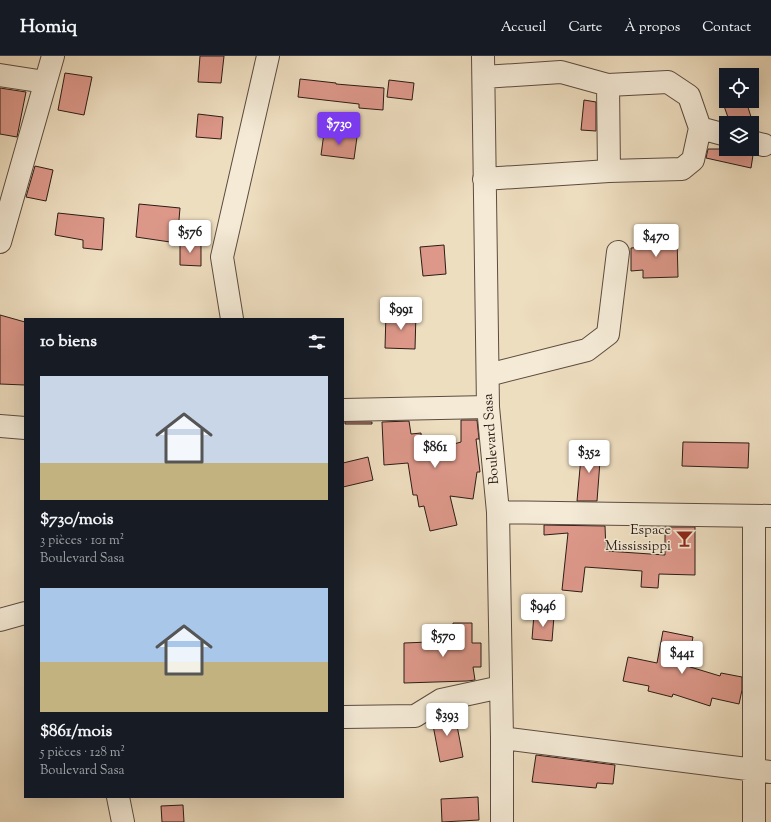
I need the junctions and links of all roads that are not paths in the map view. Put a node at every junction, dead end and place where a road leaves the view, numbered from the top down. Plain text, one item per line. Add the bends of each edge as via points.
1 (52, 56) edge
2 (268, 56) edge
3 (483, 66) edge
4 (0, 76) edge
5 (45, 82) junction
6 (608, 85) junction
7 (700, 128) junction
8 (719, 133) edge
9 (609, 171) junction
10 (484, 179) junction
11 (0, 242) edge
12 (618, 252) dead end
13 (232, 318) edge
14 (488, 375) junction
15 (488, 407) junction
16 (344, 410) edge
17 (0, 426) edge
18 (24, 428) edge
19 (498, 512) junction
20 (762, 516) edge
21 (24, 613) edge
22 (0, 620) edge
23 (501, 687) junction
24 (344, 717) edge
25 (502, 738) junction
26 (762, 770) edge
27 (118, 798) edge
28 (122, 822) edge
29 (502, 822) edge
30 (754, 822) edge

1 - 5 street
2 - 13 street via 222,257
3 - 6 street via 561,72
3 - 10 street, Boulevard Sasa
4 - 5 street
5 - 11 street
6 - 7 street via 668,82 689,96
6 - 9 street
7 - 8 street
7 - 9 street via 693,160 682,169
9 - 10 street
10 - 14 street, Boulevard Sasa
12 - 14 street via 608,334 587,350
14 - 15 street, Boulevard Sasa
15 - 16 street
15 - 19 street, Boulevard Sasa
17 - 18 street
19 - 20 street
19 - 23 street, Boulevard Sasa
20 - 26 street
21 - 22 street
23 - 24 street via 441,700 415,716
23 - 25 street, Boulevard Sasa
25 - 26 street
25 - 29 street, Boulevard Sasa
26 - 30 street
27 - 28 street

